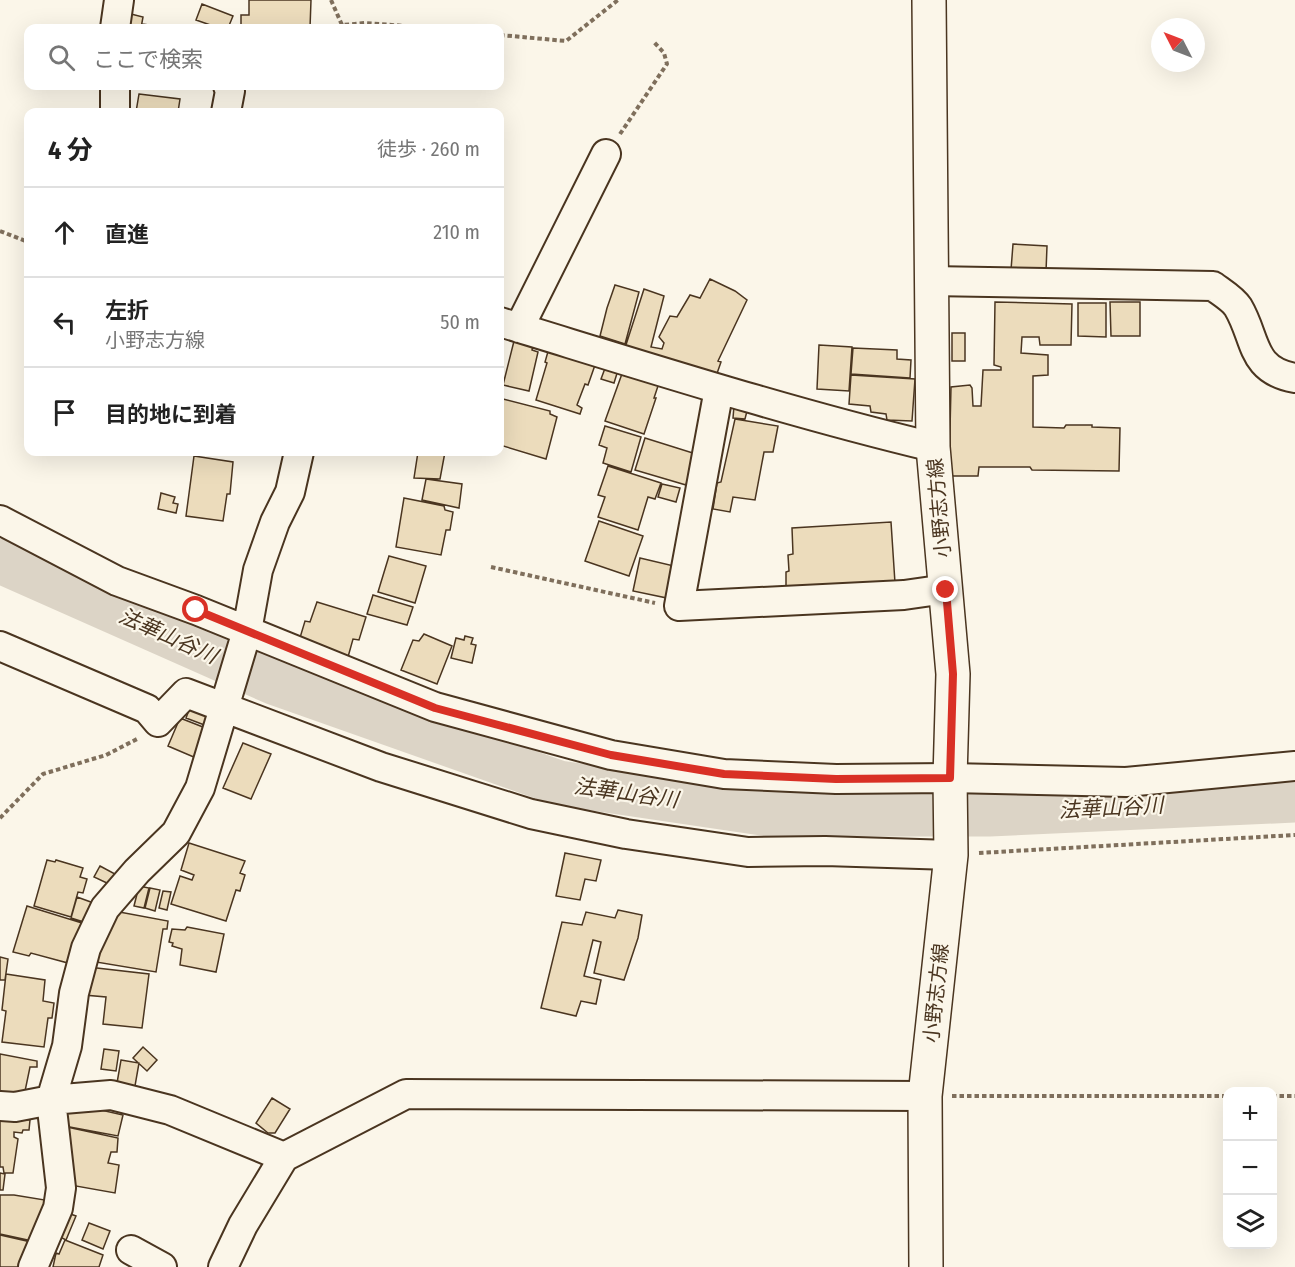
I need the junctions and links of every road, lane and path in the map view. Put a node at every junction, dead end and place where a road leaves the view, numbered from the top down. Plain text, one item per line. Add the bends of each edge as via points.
1 (119, 0) edge
2 (330, 0) edge
3 (618, 0) edge
4 (929, 0) edge
5 (116, 24) edge
6 (342, 24) edge
7 (354, 24) edge
8 (379, 24) edge
9 (504, 35) edge
10 (653, 41) dead end
11 (115, 90) edge
12 (230, 90) edge
13 (115, 108) edge
14 (227, 108) edge
15 (606, 154) joint
16 (0, 231) edge
17 (24, 240) edge
18 (930, 281) junction
19 (509, 325) edge
20 (1295, 378) edge
21 (719, 389) junction
22 (933, 447) junction
23 (298, 456) edge
24 (0, 520) edge
25 (491, 567) dead end
26 (946, 590) junction
27 (679, 606) junction
28 (247, 631) junction
29 (0, 646) edge
30 (225, 709) junction
31 (158, 722) junction
32 (1295, 766) edge
33 (950, 778) junction
34 (0, 818) edge
35 (1295, 835) edge
36 (951, 855) junction
37 (925, 1096) junction
38 (1223, 1096) edge
39 (1277, 1096) edge
40 (1295, 1096) edge
41 (51, 1100) junction
42 (0, 1107) edge
43 (284, 1157) junction
44 (131, 1250) dead end
45 (33, 1267) edge
46 (162, 1267) edge
47 (223, 1267) edge
48 (926, 1267) edge

1 - 5 street
2 - 6 path
3 - 9 path via 566,41
4 - 18 main road, 小野志方線
7 - 8 path
10 - 15 path via 664,53 667,64
11 - 13 street
12 - 14 street
15 - 19 street
16 - 17 path
18 - 20 street via 1213,286 1238,305 1260,360 1279,376
18 - 22 main road, 小野志方線
19 - 21 street
21 - 22 street
21 - 27 street
22 - 26 main road, 小野志方線
23 - 28 street via 290,492 258,570
24 - 28 street via 117,581
25 - 27 path
26 - 27 street
26 - 33 main road, 小野志方線 via 953,674
28 - 30 street
28 - 33 street via 435,708 611,755 724,774 836,779
29 - 31 street via 147,709
30 - 31 street via 186,693
30 - 36 street via 381,767 520,811 626,834 748,852
30 - 41 street via 200,788 176,833 105,908 86,948 74,993 67,1046
31 - 34 path via 140,737 106,755 43,774
32 - 33 street via 1126,782
33 - 36 main road, 小野志方線
35 - 36 path
36 - 37 main road, 小野志方線
37 - 38 path
37 - 43 street via 406,1094
37 - 48 main road, 小野志方線
39 - 40 path
41 - 42 street
41 - 43 street via 121,1097 170,1110
41 - 45 street via 62,1188 58,1208
43 - 47 street
44 - 46 street

